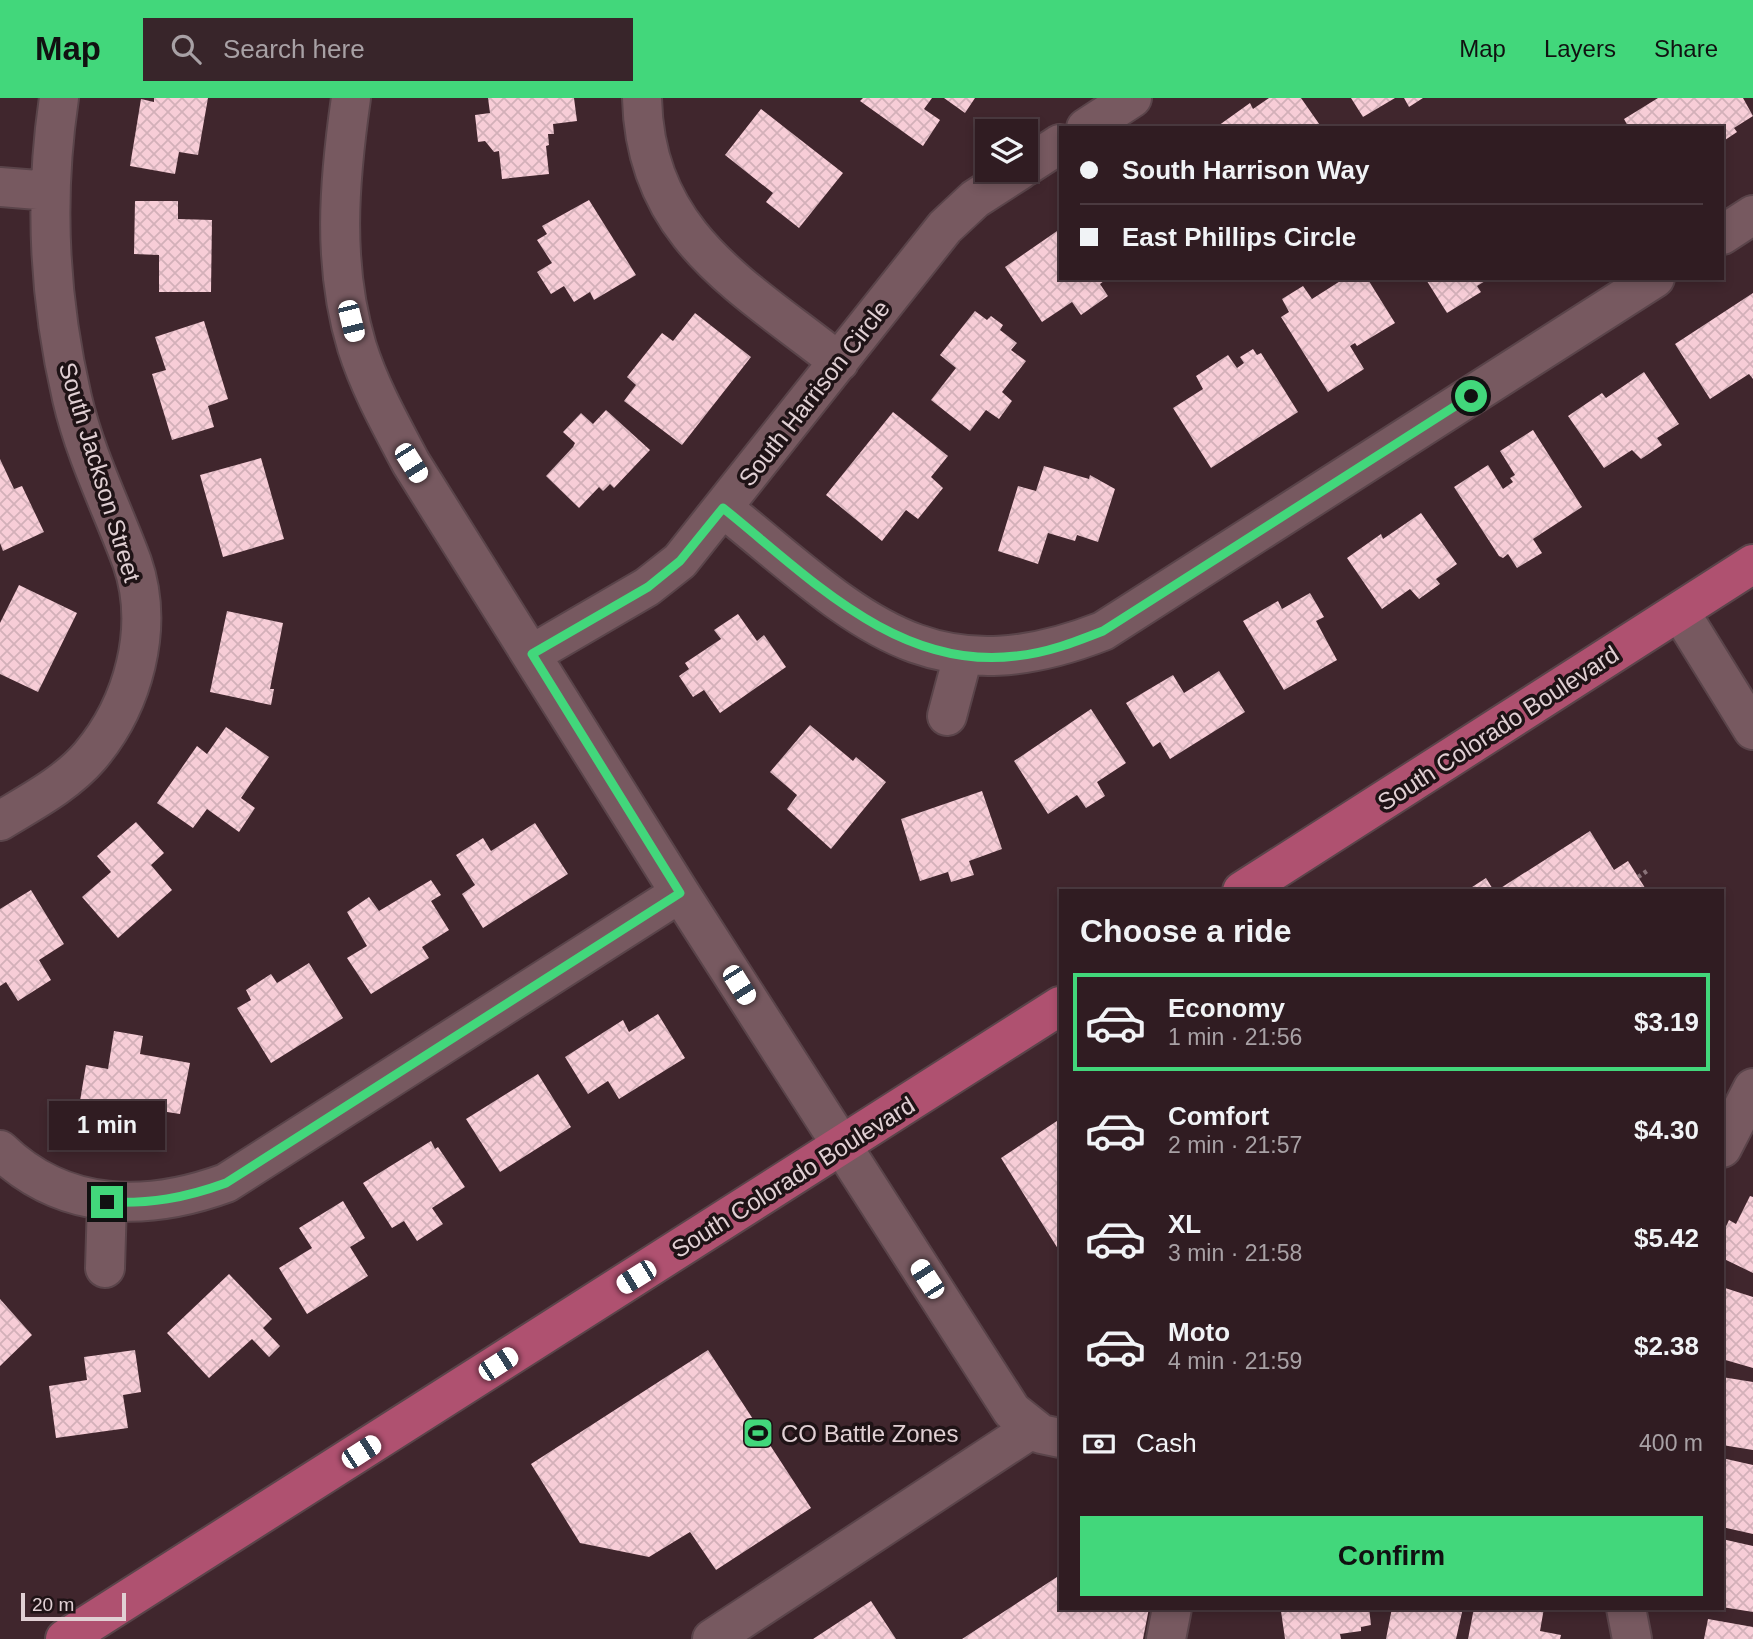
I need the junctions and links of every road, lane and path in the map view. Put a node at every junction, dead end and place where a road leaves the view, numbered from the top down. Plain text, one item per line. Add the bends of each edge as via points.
1 (59, 98) edge
2 (351, 98) edge
3 (642, 98) edge
4 (1132, 98) edge
5 (1089, 126) edge
6 (1059, 145) edge
7 (1038, 158) edge
8 (1001, 182) edge
9 (0, 187) edge
10 (50, 191) junction
11 (1753, 215) edge
12 (1724, 234) edge
13 (1652, 280) edge
14 (839, 362) junction
15 (723, 508) junction
16 (1753, 564) edge
17 (1680, 612) junction
18 (532, 654) junction
19 (963, 656) junction
20 (947, 716) dead end
21 (1753, 730) edge
22 (0, 821) edge
23 (1647, 871) dead end
24 (1638, 877) dead end
25 (1245, 889) edge
26 (680, 893) junction
27 (1059, 1007) edge
28 (1753, 1088) edge
29 (1724, 1144) edge
30 (841, 1146) junction
31 (0, 1150) edge
32 (107, 1202) junction
33 (105, 1268) dead end
34 (1047, 1433) edge
35 (1172, 1610) edge
36 (1626, 1610) edge
37 (65, 1639) edge
38 (712, 1639) edge
39 (1166, 1639) edge
40 (1632, 1639) edge

1 - 10 street, South Jackson Street
2 - 18 street via 338,232 345,296 358,347 380,406 411,463
3 - 14 street via 643,130 654,176 673,215 717,265
4 - 5 street
6 - 7 street
8 - 14 street, South Harrison Circle via 944,227
9 - 10 street
10 - 22 street, South Jackson Street via 60,336 73,401 101,489 133,565 140,603 140,644 130,689 114,723 89,757 63,781
11 - 12 street
13 - 19 street via 1103,631 1060,648 1014,657
14 - 15 street, South Harrison Circle
15 - 18 street, South Harrison Circle via 680,561 648,587
15 - 19 street via 861,618 902,640
16 - 17 main road, South Colorado Boulevard
17 - 21 street
17 - 25 main road, South Colorado Boulevard
18 - 26 street
19 - 20 street
23 - 24 path
26 - 30 street
26 - 32 street via 226,1183 189,1197 145,1204
27 - 30 main road, South Colorado Boulevard
28 - 29 street
30 - 34 street via 1012,1411
30 - 37 main road, South Colorado Boulevard
31 - 32 street via 47,1183
32 - 33 street
34 - 38 street
35 - 39 street
36 - 40 street

